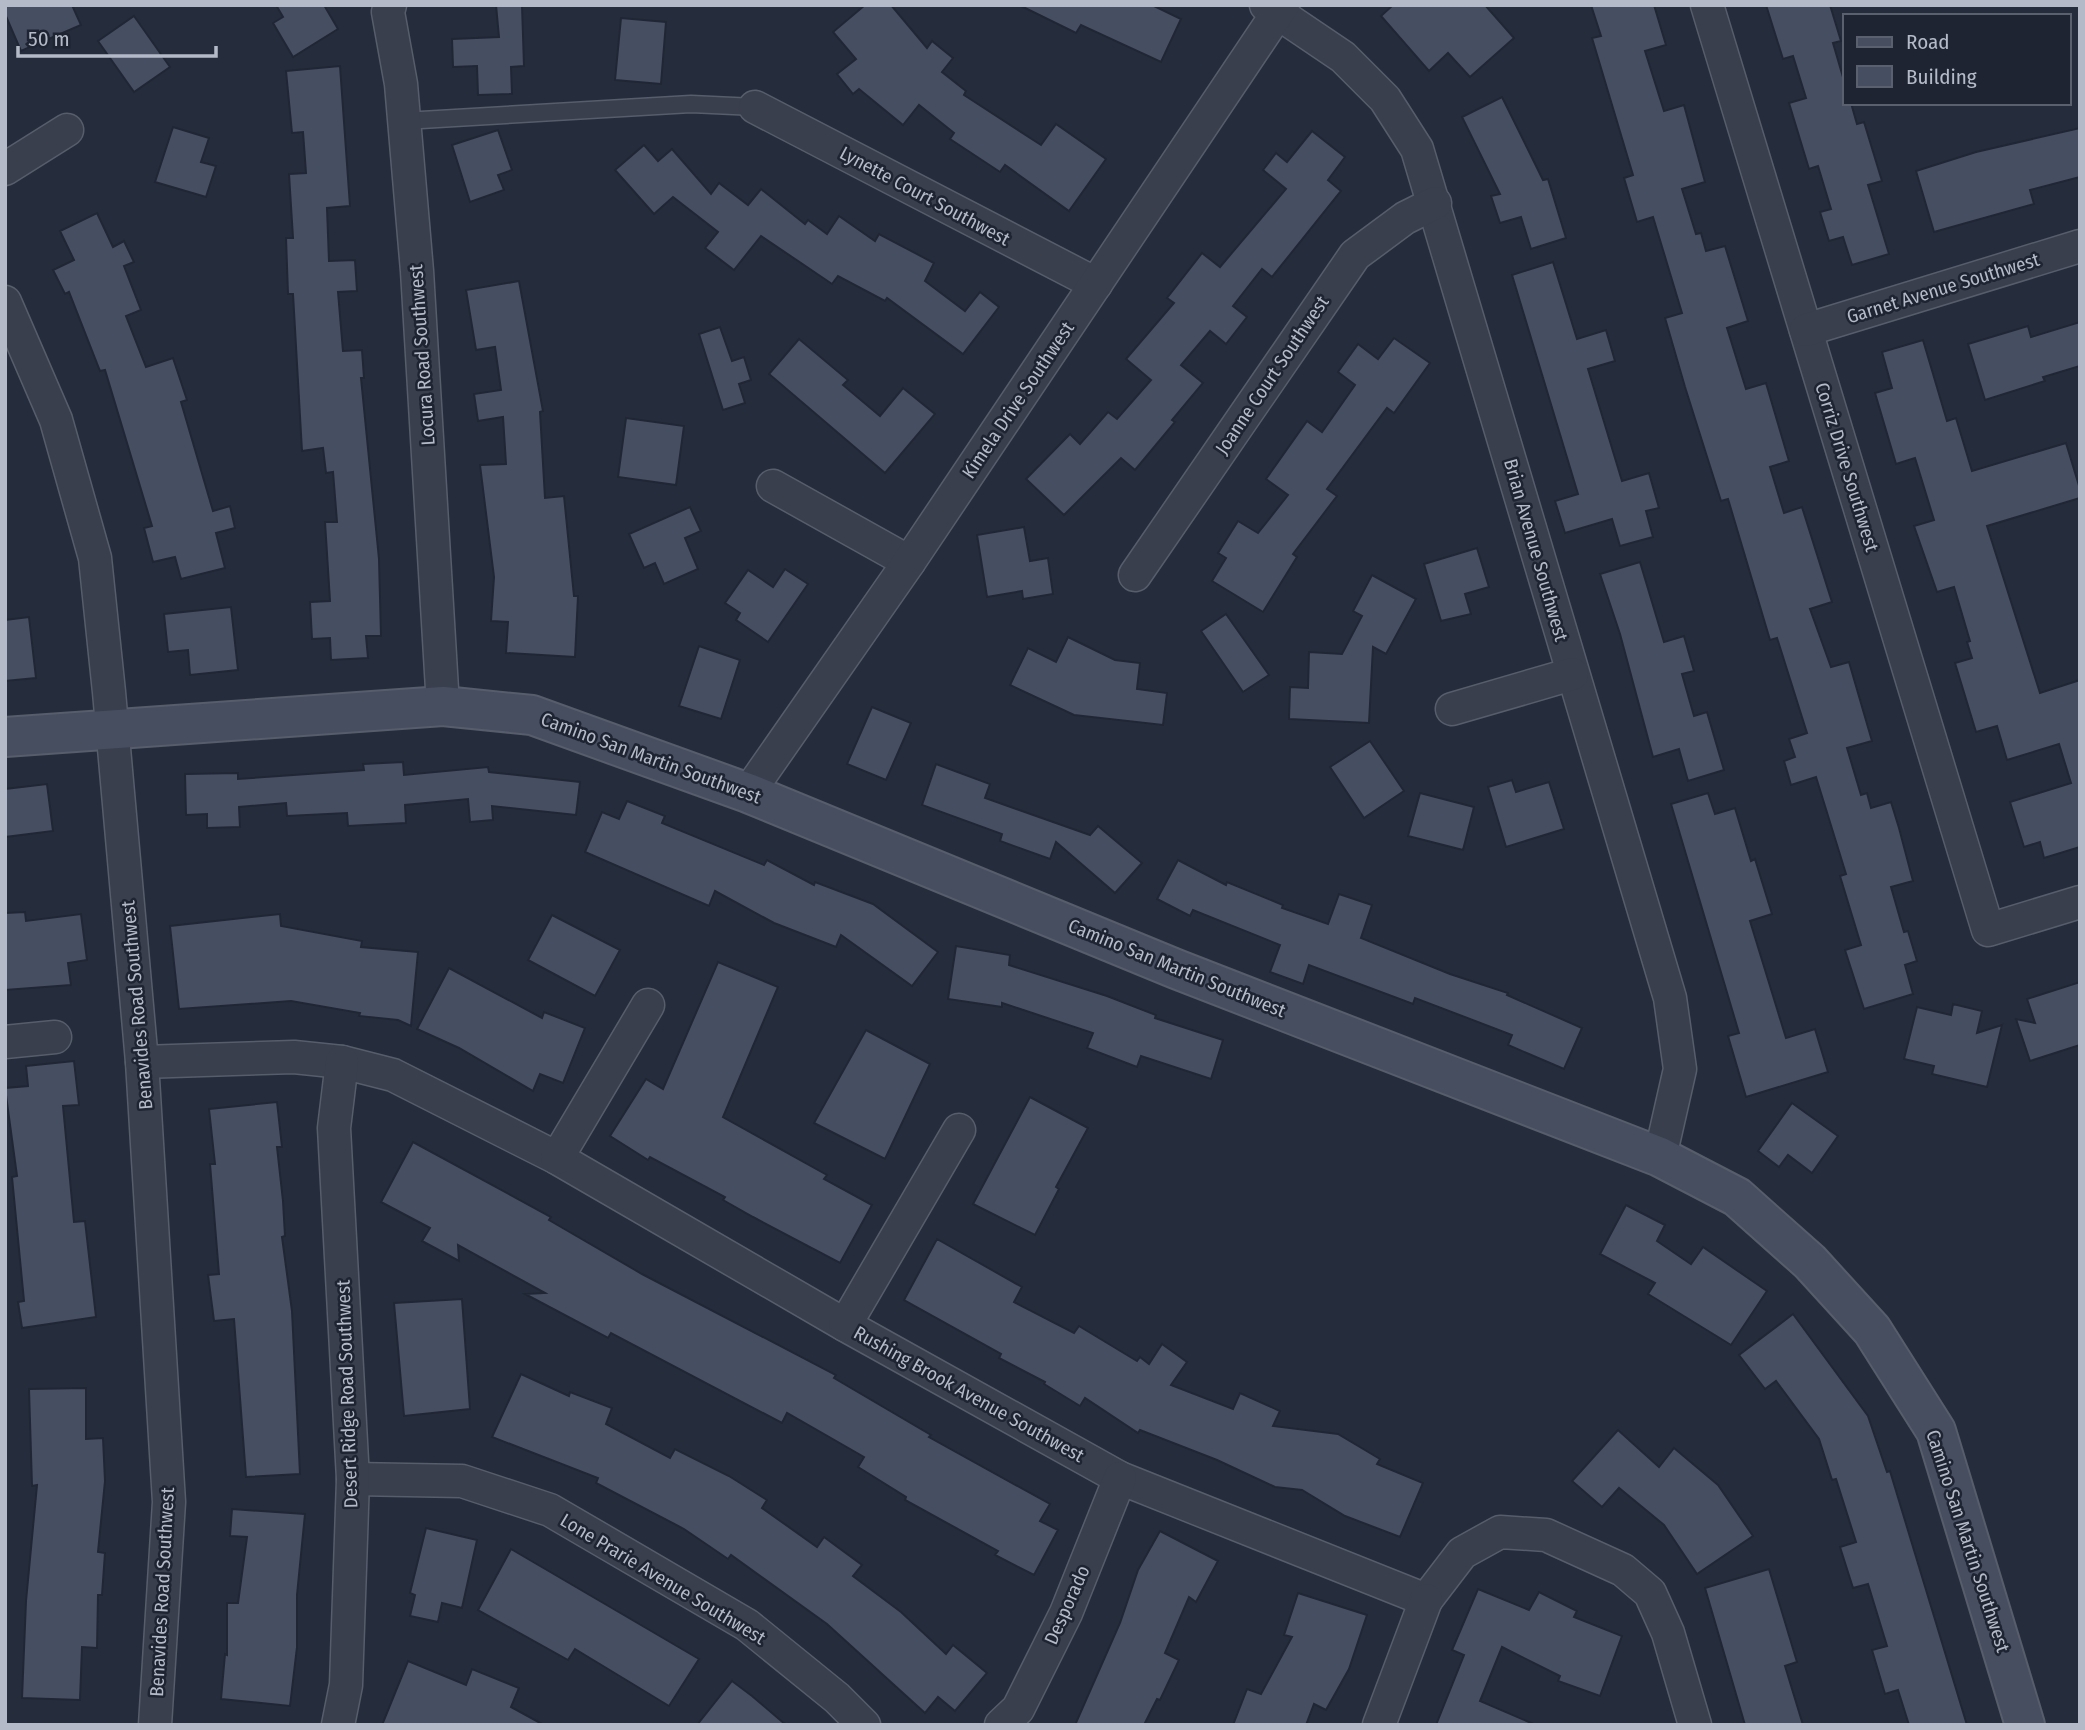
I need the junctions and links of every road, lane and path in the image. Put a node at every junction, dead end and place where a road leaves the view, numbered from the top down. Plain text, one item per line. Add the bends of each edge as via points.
1 (390, 5) edge
2 (1707, 5) edge
3 (1276, 8) edge
4 (755, 107) joint
5 (404, 121) junction
6 (67, 130) dead end
7 (5, 169) edge
8 (1435, 203) junction
9 (2080, 246) edge
10 (1096, 284) junction
11 (5, 302) edge
12 (1806, 330) junction
13 (773, 486) dead end
14 (909, 562) junction
15 (1135, 575) dead end
16 (1572, 674) junction
17 (443, 706) junction
18 (1452, 709) dead end
19 (113, 730) junction
20 (5, 737) edge
21 (748, 793) junction
22 (2080, 902) edge
23 (648, 1005) dead end
24 (55, 1037) dead end
25 (5, 1042) edge
26 (142, 1062) junction
27 (342, 1062) junction
28 (959, 1130) dead end
29 (1660, 1157) junction
30 (557, 1158) junction
31 (845, 1325) junction
32 (1120, 1478) junction
33 (353, 1479) junction
34 (1426, 1600) junction
35 (155, 1725) edge
36 (338, 1725) edge
37 (864, 1725) edge
38 (1001, 1725) edge
39 (1379, 1725) edge
40 (1695, 1725) edge
41 (2025, 1725) edge

1 - 5 street, Locura Road Southwest
2 - 12 street, Corriz Drive Southwest
3 - 8 street, Brian Avenue Southwest via 1343,57 1385,99 1417,149
3 - 10 street, Kimela Drive Southwest
4 - 5 lane via 691,104
4 - 10 street, Lynette Court Southwest
5 - 17 street, Locura Road Southwest
6 - 7 street
8 - 15 street, Joanne Court Southwest via 1386,230 1355,255
8 - 16 street, Brian Avenue Southwest
9 - 12 street, Garnet Avenue Southwest
10 - 14 street, Kimela Drive Southwest
11 - 19 street, Benavides Road Southwest via 56,420 95,558
12 - 22 street, Corriz Drive Southwest via 1988,930
13 - 14 street
14 - 21 street, Kimela Drive Southwest
16 - 18 street
16 - 29 street, Brian Avenue Southwest via 1670,998 1680,1069
17 - 19 street, Camino San Martin Southwest
17 - 21 street, Camino San Martin Southwest via 532,715
19 - 20 street, Camino San Martin Southwest
19 - 26 street, Benavides Road Southwest
21 - 29 street, Camino San Martin Southwest via 1176,969
23 - 30 street
24 - 25 street
26 - 27 street, Rushing Brook Avenue Southwest via 294,1057
26 - 35 street, Benavides Road Southwest via 169,1502
27 - 30 street, Rushing Brook Avenue Southwest via 393,1075
27 - 33 street, Desert Ridge Road Southwest via 334,1128
28 - 31 street
29 - 41 street, Camino San Martin Southwest via 1737,1197 1810,1262 1872,1330 1936,1431
30 - 31 street, Rushing Brook Avenue Southwest
31 - 32 street, Rushing Brook Avenue Southwest
32 - 34 street, Rushing Brook Avenue Southwest
32 - 38 street, Desporado via 1066,1614 1018,1709
33 - 36 street, Desert Ridge Road Southwest via 346,1685
33 - 37 street, Lone Prarie Avenue Southwest via 462,1482 550,1510 747,1625
34 - 39 street
34 - 40 street via 1462,1553 1500,1532 1546,1535 1623,1570 1650,1593 1668,1633

